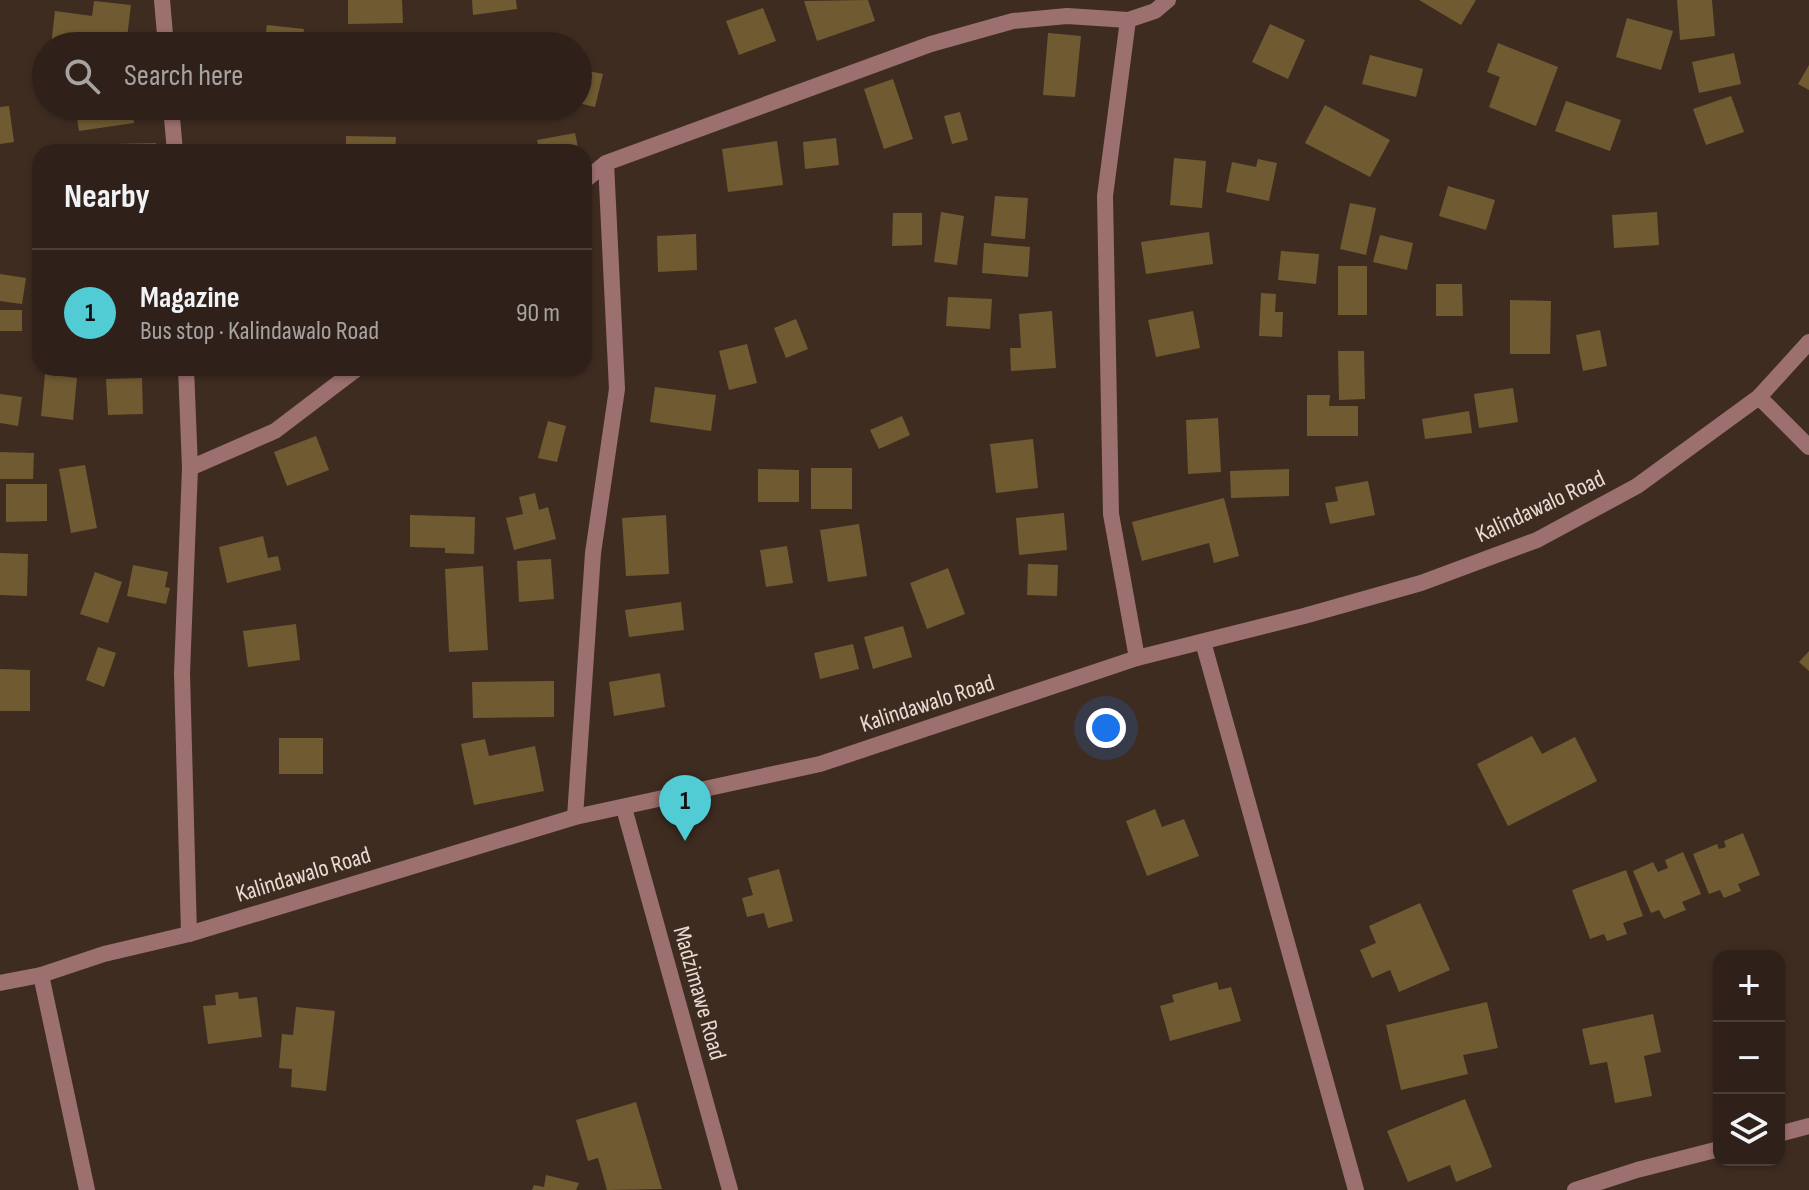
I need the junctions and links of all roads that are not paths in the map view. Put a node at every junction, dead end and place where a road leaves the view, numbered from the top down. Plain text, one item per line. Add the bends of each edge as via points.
1 (162, 0) edge
2 (1168, 0) edge
3 (1128, 20) junction
4 (165, 32) edge
5 (172, 120) edge
6 (174, 144) edge
7 (606, 163) junction
8 (592, 174) edge
9 (1809, 342) edge
10 (186, 376) edge
11 (347, 376) edge
12 (1759, 397) junction
13 (1809, 447) edge
14 (190, 468) junction
15 (1203, 642) junction
16 (1137, 658) junction
17 (624, 808) junction
18 (575, 817) junction
19 (189, 934) junction
20 (41, 975) junction
21 (0, 983) edge
22 (1809, 1126) edge
23 (1785, 1132) edge
24 (1713, 1151) edge
25 (87, 1190) edge
26 (730, 1190) edge
27 (1356, 1190) edge
28 (1575, 1190) edge

1 - 4 street
2 - 3 street via 1155,11
3 - 7 street via 1067,16 1013,21 931,44
3 - 16 street via 1105,196 1111,514
5 - 6 street
7 - 8 street
7 - 18 street via 617,389 593,553
9 - 12 street, Kalindawalo Road
10 - 14 street
11 - 14 street via 275,431
12 - 13 street
12 - 15 street, Kalindawalo Road via 1637,486 1537,540 1421,583
14 - 19 street via 182,673
15 - 16 street, Kalindawalo Road
15 - 27 street
16 - 17 street, Kalindawalo Road via 820,764
17 - 18 street, Kalindawalo Road
17 - 26 street, Madzimawe Road
18 - 19 street, Kalindawalo Road
19 - 20 street, Kalindawalo Road
20 - 21 street, Kalindawalo Road
20 - 25 street
22 - 23 street
24 - 28 street

